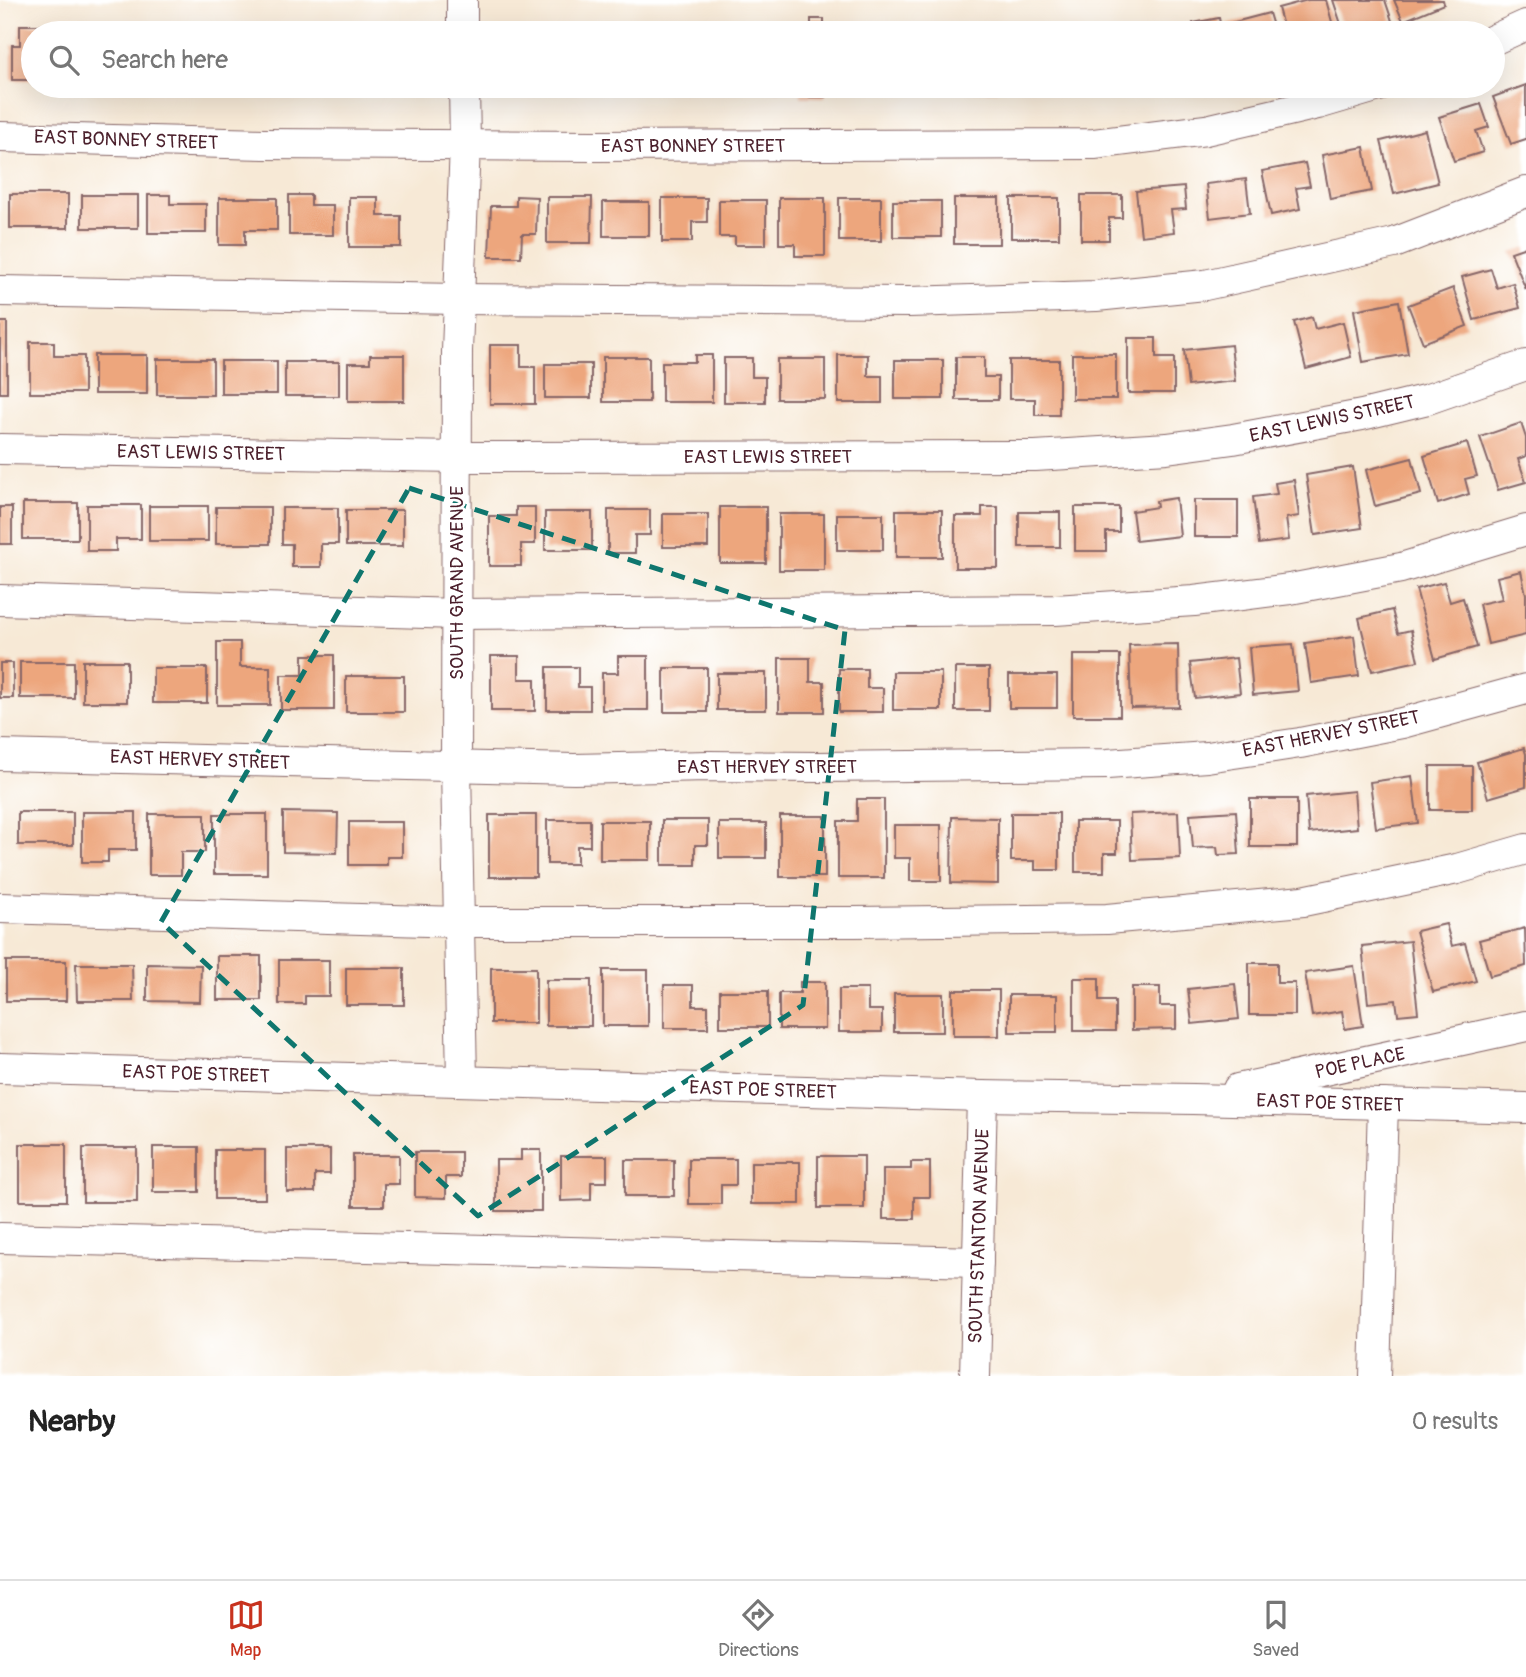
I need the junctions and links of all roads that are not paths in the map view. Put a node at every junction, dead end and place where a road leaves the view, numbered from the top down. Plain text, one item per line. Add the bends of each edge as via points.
1 (461, 0) edge
2 (462, 21) edge
3 (1526, 25) edge
4 (1505, 35) edge
5 (464, 98) edge
6 (1338, 98) edge
7 (0, 137) edge
8 (465, 145) junction
9 (1526, 192) edge
10 (0, 291) edge
11 (459, 299) junction
12 (1526, 365) edge
13 (0, 449) edge
14 (457, 457) junction
15 (1526, 530) edge
16 (0, 600) edge
17 (457, 614) junction
18 (1526, 690) edge
19 (0, 755) edge
20 (456, 767) junction
21 (1526, 849) edge
22 (0, 908) edge
23 (459, 922) junction
24 (1526, 1026) edge
25 (0, 1068) edge
26 (462, 1081) junction
27 (982, 1096) junction
28 (1193, 1099) junction
29 (1383, 1104) junction
30 (1526, 1108) edge
31 (0, 1238) edge
32 (978, 1262) junction
33 (975, 1376) edge
34 (1375, 1376) edge

1 - 2 street
3 - 4 street
5 - 8 street, SOUTH GRAND AVENUE
6 - 8 street, EAST BONNEY STREET via 1206,130 1094,144
7 - 8 street, EAST BONNEY STREET
8 - 11 street, SOUTH GRAND AVENUE
9 - 11 street via 1394,243 1178,288 1096,296 909,302
10 - 11 street
11 - 14 street, SOUTH GRAND AVENUE
12 - 14 street, EAST LEWIS STREET via 1428,399 1362,415 1167,448 967,457
13 - 14 street, EAST LEWIS STREET
14 - 17 street, SOUTH GRAND AVENUE
15 - 17 street via 1401,568 1194,601 1055,610
16 - 17 street
17 - 20 street, SOUTH GRAND AVENUE
18 - 20 street, EAST HERVEY STREET via 1402,723 1207,757 1107,764
19 - 20 street, EAST HERVEY STREET
20 - 23 street, SOUTH GRAND AVENUE
21 - 23 street via 1457,869 1303,901 1107,919
22 - 23 street
23 - 26 street, SOUTH GRAND AVENUE
24 - 28 street, POE PLACE
25 - 26 street, EAST POE STREET
26 - 27 street, EAST POE STREET
27 - 28 street, EAST POE STREET
27 - 32 street, SOUTH STANTON AVENUE
28 - 29 street, EAST POE STREET
29 - 30 street, EAST POE STREET
29 - 34 street
31 - 32 street
32 - 33 street, SOUTH STANTON AVENUE

